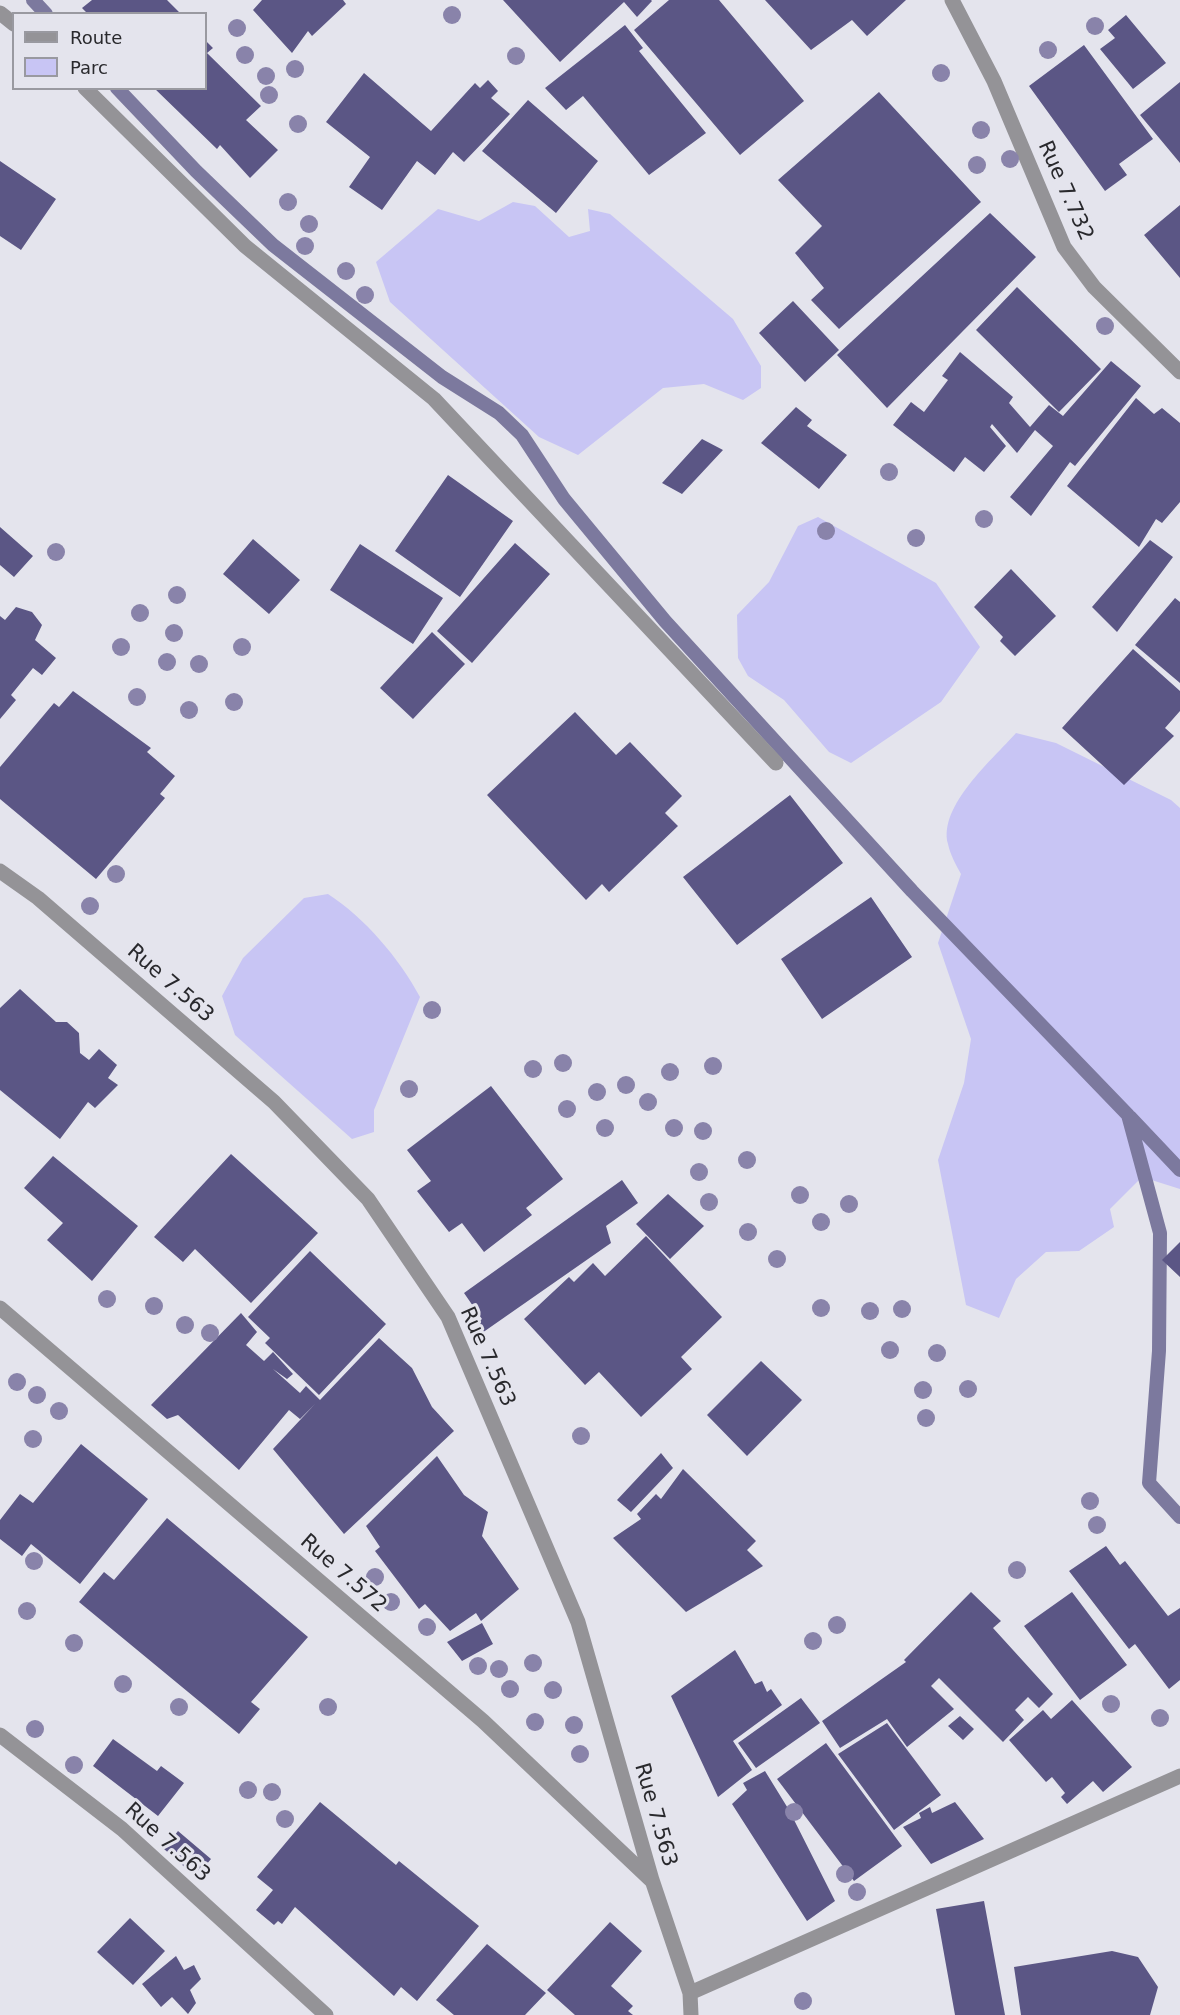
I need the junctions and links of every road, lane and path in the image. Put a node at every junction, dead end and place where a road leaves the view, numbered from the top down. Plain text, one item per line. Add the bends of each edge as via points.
1 (952, 0) edge
2 (0, 13) edge
3 (12, 22) edge
4 (87, 90) edge
5 (1180, 372) edge
6 (776, 763) dead end
7 (0, 871) edge
8 (0, 1308) edge
9 (0, 1735) edge
10 (1180, 1776) edge
11 (652, 1880) junction
12 (690, 1993) junction
13 (326, 2015) edge
14 (691, 2015) edge

1 - 5 street, Rue 7.732 via 994,81 1065,247 1094,287
2 - 3 street
4 - 6 street via 245,246 434,399
7 - 11 street, Rue 7.563 via 38,898 274,1102 368,1199 448,1317 578,1622
8 - 11 street, Rue 7.572 via 483,1721
9 - 13 street, Rue 7.563 via 122,1829
10 - 12 street
11 - 12 street, Rue 7.563
12 - 14 street, Rue 7.563

